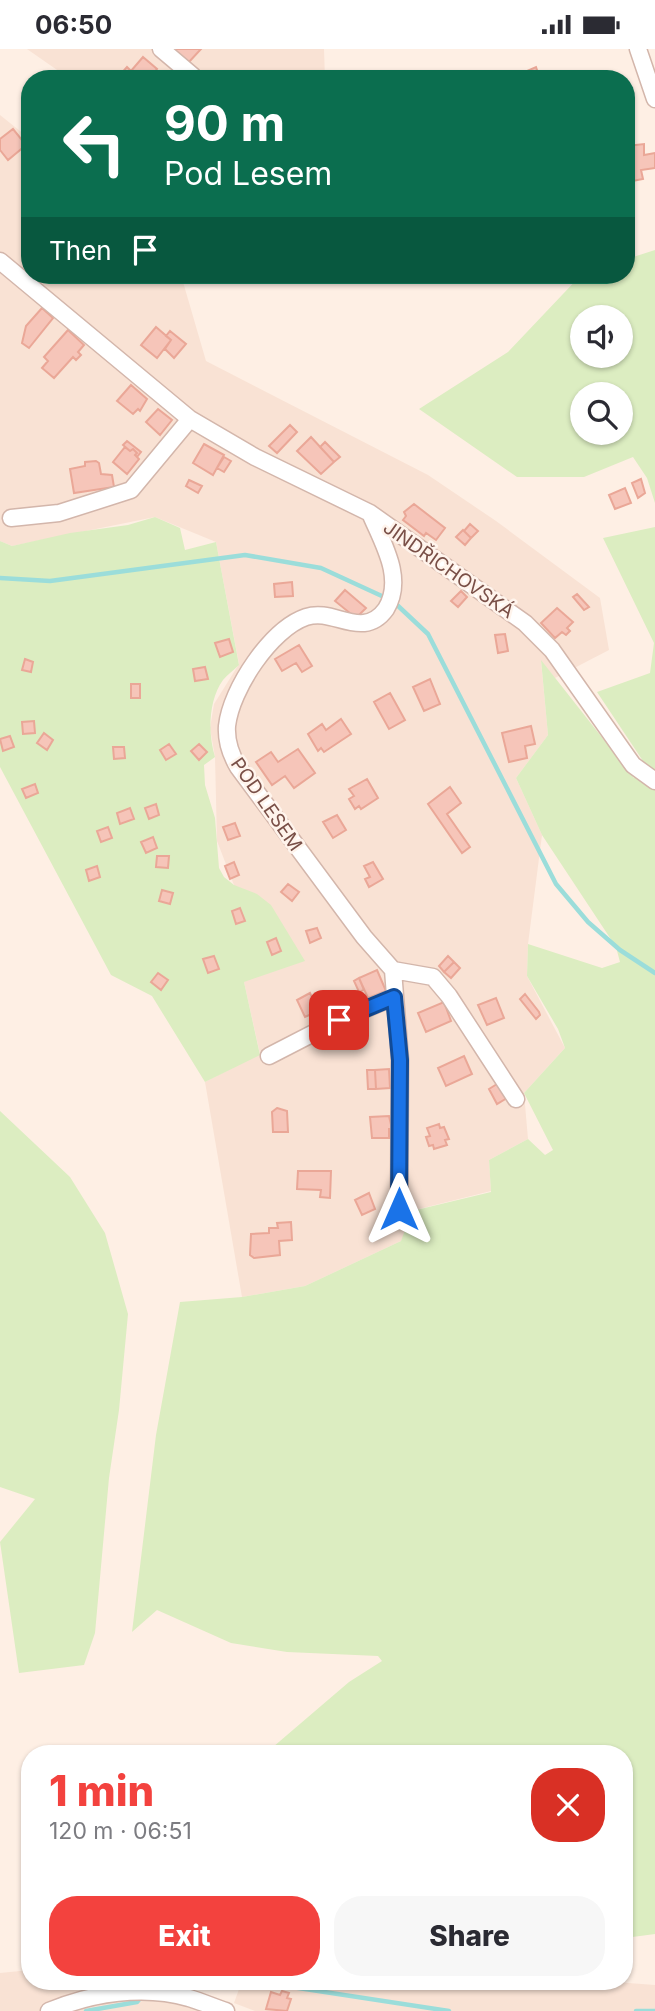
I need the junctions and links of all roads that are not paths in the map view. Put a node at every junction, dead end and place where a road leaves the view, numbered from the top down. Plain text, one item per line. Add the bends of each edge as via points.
1 (161, 49) edge
2 (638, 49) edge
3 (185, 70) edge
4 (655, 99) edge
5 (0, 261) edge
6 (21, 278) edge
7 (28, 284) edge
8 (190, 419) junction
9 (370, 513) junction
10 (12, 518) dead end
11 (655, 781) edge
12 (393, 970) junction
13 (394, 997) junction
14 (269, 1055) dead end
15 (516, 1099) dead end
16 (399, 1209) dead end
17 (49, 2011) edge
18 (226, 2011) edge

1 - 3 street
2 - 4 street
5 - 6 street, JINDŘICHOVSKÁ
7 - 8 street, JINDŘICHOVSKÁ
8 - 9 street, JINDŘICHOVSKÁ via 255,457
8 - 10 street via 131,490 59,513
9 - 11 street, JINDŘICHOVSKÁ via 525,623 552,650 633,765
9 - 12 street, POD LESEM via 394,575 387,607 366,623 322,614 295,621 272,640 237,693 227,736 237,768
12 - 13 street
12 - 15 street via 433,977
13 - 14 street
13 - 16 street via 400,1060
17 - 18 street via 106,1994 134,1992 188,1998

